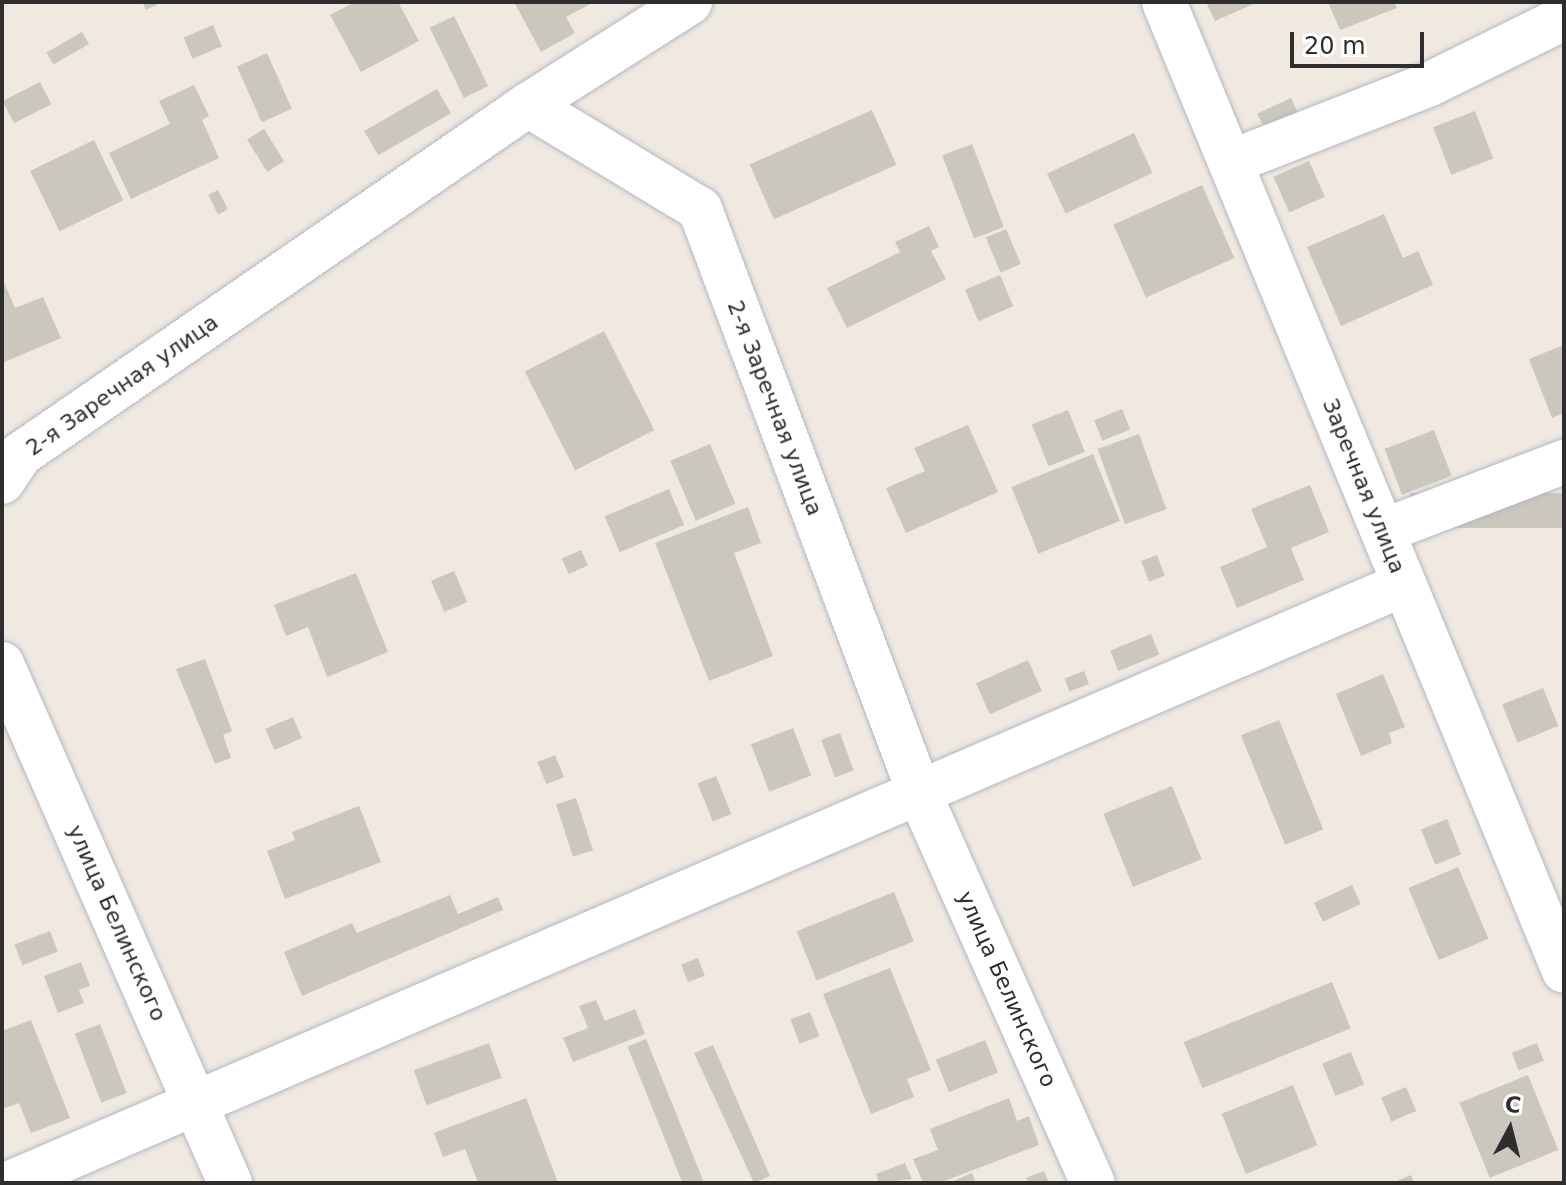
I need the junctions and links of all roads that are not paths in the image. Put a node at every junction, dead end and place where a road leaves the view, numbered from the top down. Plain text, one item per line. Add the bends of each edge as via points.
1 (690, 2) edge
2 (1164, 2) edge
3 (1564, 18) edge
4 (528, 105) junction
5 (1231, 162) junction
6 (1564, 462) edge
7 (2, 482) edge
8 (1383, 531) junction
9 (1404, 584) junction
10 (2, 664) edge
11 (920, 795) junction
12 (1564, 971) edge
13 (198, 1104) junction
14 (10, 1183) edge
15 (230, 1183) edge
16 (1093, 1183) edge

1 - 4 street, 2-я Заречная улица
2 - 5 street, Заречная улица
3 - 5 street via 1430,84
4 - 7 street, 2-я Заречная улица via 21,454
4 - 11 street, 2-я Заречная улица via 700,209
5 - 8 street, Заречная улица
6 - 8 street
8 - 9 street, Заречная улица
9 - 11 street
9 - 12 street, Заречная улица
10 - 13 street, улица Белинского
11 - 13 street
11 - 16 street, улица Белинского
13 - 14 street
13 - 15 street, улица Белинского

